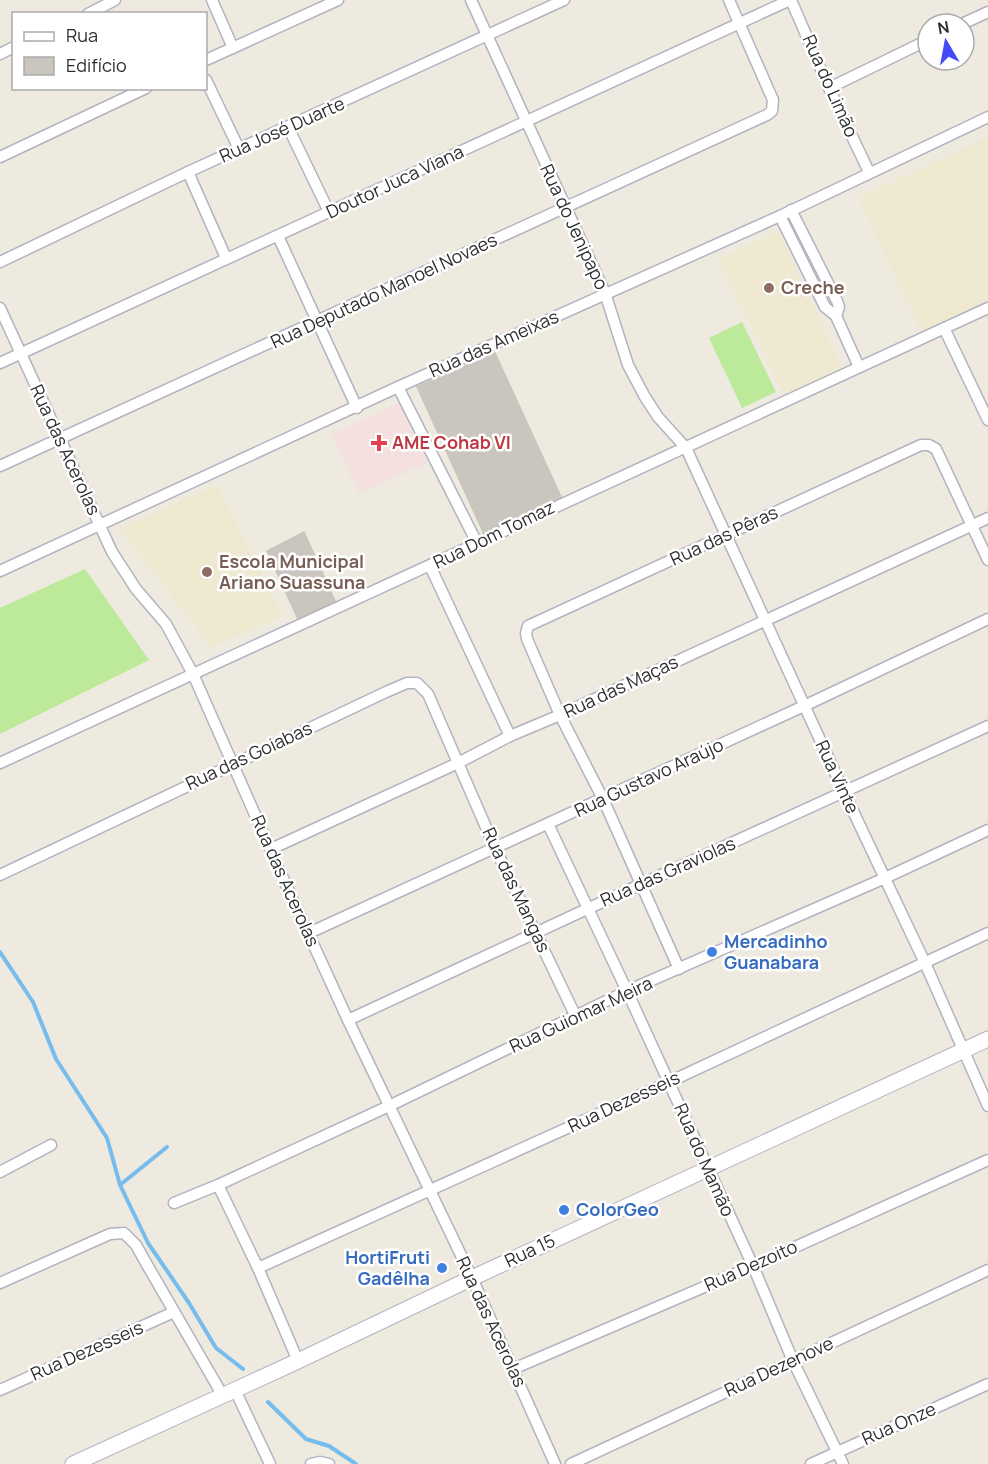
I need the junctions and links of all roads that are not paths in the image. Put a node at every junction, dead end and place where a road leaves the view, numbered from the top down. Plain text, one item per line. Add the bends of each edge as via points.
1 (115, 0) edge
2 (212, 0) edge
3 (338, 0) edge
4 (471, 0) edge
5 (564, 0) edge
6 (729, 0) edge
7 (791, 0) edge
8 (93, 12) edge
9 (739, 23) junction
10 (487, 36) junction
11 (916, 46) edge
12 (234, 48) junction
13 (207, 60) edge
14 (207, 82) edge
15 (829, 88) junction
16 (129, 92) edge
17 (988, 117) edge
18 (526, 121) junction
19 (288, 127) junction
20 (239, 149) junction
21 (0, 158) edge
22 (188, 172) junction
23 (869, 172) junction
24 (565, 208) junction
25 (791, 210) junction
26 (329, 212) junction
27 (780, 216) junction
28 (278, 236) junction
29 (226, 258) junction
30 (0, 262) edge
31 (605, 293) junction
32 (0, 308) edge
33 (988, 308) edge
34 (836, 316) junction
35 (316, 322) junction
36 (944, 328) junction
37 (20, 353) junction
38 (0, 363) edge
39 (859, 368) junction
40 (398, 387) junction
41 (357, 408) junction
42 (988, 420) edge
43 (60, 439) junction
44 (686, 448) junction
45 (0, 466) edge
46 (988, 518) edge
47 (100, 524) junction
48 (972, 525) junction
49 (726, 536) junction
50 (477, 543) junction
51 (988, 560) edge
52 (430, 566) junction
53 (0, 571) edge
54 (988, 619) edge
55 (766, 620) junction
56 (193, 674) junction
57 (804, 706) junction
58 (560, 715) junction
59 (988, 726) edge
60 (510, 736) junction
61 (458, 763) junction
62 (0, 764) edge
63 (232, 764) junction
64 (844, 792) junction
65 (603, 799) junction
66 (548, 824) junction
67 (988, 830) edge
68 (495, 848) junction
69 (271, 849) junction
70 (0, 875) edge
71 (885, 878) junction
72 (641, 884) junction
73 (587, 909) junction
74 (309, 933) junction
75 (536, 933) junction
76 (988, 933) edge
77 (925, 963) junction
78 (679, 969) junction
79 (627, 991) junction
80 (576, 1017) junction
81 (348, 1020) junction
82 (988, 1039) edge
83 (963, 1050) junction
84 (669, 1082) junction
85 (389, 1106) junction
86 (988, 1106) edge
87 (51, 1144) dead end
88 (988, 1160) edge
89 (707, 1169) junction
90 (0, 1172) edge
91 (218, 1185) junction
92 (429, 1191) junction
93 (174, 1203) dead end
94 (753, 1266) junction
95 (258, 1268) junction
96 (988, 1270) edge
97 (472, 1278) junction
98 (0, 1283) edge
99 (174, 1312) junction
100 (298, 1361) junction
101 (793, 1361) junction
102 (513, 1369) junction
103 (988, 1384) edge
104 (0, 1390) edge
105 (229, 1393) junction
106 (837, 1452) junction
107 (73, 1464) edge
108 (270, 1464) edge
109 (311, 1464) edge
110 (329, 1464) edge
111 (555, 1464) edge
112 (571, 1464) edge
113 (811, 1464) edge
114 (843, 1464) edge

1 - 8 street
2 - 12 street
3 - 12 street
4 - 10 street, Rua do Jenipapo
5 - 10 street, Rua José Duarte
6 - 9 street
7 - 9 street, Doutor Juca Viana
7 - 15 street, Rua do Limão
9 - 18 street, Doutor Juca Viana
9 - 24 street, Rua Deputado Manoel Novaes via 773,100 772,111
10 - 18 street, Rua do Jenipapo
10 - 19 street, Rua José Duarte
11 - 15 street
12 - 13 street
14 - 20 street
15 - 23 street, Rua do Limão
16 - 21 street
17 - 23 street, Rua das Ameixas
18 - 24 street, Rua do Jenipapo
18 - 26 street, Doutor Juca Viana
19 - 20 street, Rua José Duarte
19 - 26 street
20 - 22 street, Rua José Duarte
22 - 29 street
22 - 30 street, Rua José Duarte
23 - 25 street, Rua das Ameixas
24 - 31 street, Rua do Jenipapo
24 - 35 street, Rua Deputado Manoel Novaes
25 - 27 street, Rua das Ameixas
25 - 34 street via 837,301
26 - 28 street, Doutor Juca Viana
27 - 31 street, Rua das Ameixas
27 - 34 street via 825,307
28 - 29 street, Doutor Juca Viana
28 - 35 street
29 - 37 street, Doutor Juca Viana
31 - 40 street, Rua das Ameixas
31 - 44 street, Rua do Jenipapo via 628,365 645,398 663,425
32 - 37 street, Rua das Acerolas
33 - 36 street, Rua Dom Tomaz
34 - 39 street
35 - 41 street
35 - 43 street, Rua Deputado Manoel Novaes
36 - 39 street, Rua Dom Tomaz
36 - 42 street
37 - 38 street, Doutor Juca Viana
37 - 43 street, Rua das Acerolas
39 - 44 street, Rua Dom Tomaz
40 - 41 street, Rua das Ameixas
40 - 50 street
41 - 47 street, Rua das Ameixas
43 - 45 street, Rua Deputado Manoel Novaes
43 - 47 street, Rua das Acerolas
44 - 49 street, Rua Vinte
44 - 50 street, Rua Dom Tomaz
46 - 48 street, Rua das Maças
47 - 53 street, Rua das Ameixas
47 - 56 street, Rua das Acerolas via 112,552 166,624
48 - 49 street, Rua das Pêras via 936,448 929,445 912,448
48 - 51 street
48 - 55 street, Rua das Maças
49 - 55 street, Rua Vinte
49 - 58 street, Rua das Pêras via 527,628 526,635
50 - 52 street, Rua Dom Tomaz
52 - 56 street, Rua Dom Tomaz
52 - 60 street
54 - 57 street, Rua Gustavo Araújo
55 - 57 street, Rua Vinte
55 - 58 street, Rua das Maças
56 - 62 street, Rua Dom Tomaz
56 - 63 street, Rua das Acerolas
57 - 64 street, Rua Vinte
57 - 65 street, Rua Gustavo Araújo
58 - 60 street, Rua das Maças
58 - 65 street
59 - 64 street, Rua das Graviolas
60 - 61 street, Rua das Maças
61 - 63 street, Rua das Goiabas via 428,694 421,684 411,682
61 - 68 street, Rua das Mangas
61 - 69 street, Rua das Maças
63 - 69 street, Rua das Acerolas
63 - 70 street, Rua das Goiabas
64 - 71 street, Rua Vinte
64 - 72 street, Rua das Graviolas
65 - 66 street, Rua Gustavo Araújo
65 - 72 street
66 - 68 street, Rua Gustavo Araújo
66 - 73 street, Rua do Mamão
67 - 71 street, Rua Guiomar Meira
68 - 74 street, Rua Gustavo Araújo
68 - 75 street, Rua das Mangas
69 - 74 street, Rua das Acerolas
71 - 77 street, Rua Vinte
71 - 78 street, Rua Guiomar Meira
72 - 73 street, Rua das Graviolas
72 - 78 street
73 - 75 street, Rua das Graviolas
73 - 79 street, Rua do Mamão
74 - 81 street, Rua das Acerolas
75 - 80 street, Rua das Mangas
75 - 81 street, Rua das Graviolas
76 - 77 street, Rua Dezesseis
77 - 83 street, Rua Vinte
77 - 84 street, Rua Dezesseis
78 - 79 street, Rua Guiomar Meira
79 - 80 street, Rua Guiomar Meira
79 - 84 street, Rua do Mamão
80 - 85 street, Rua Guiomar Meira
81 - 85 street, Rua das Acerolas
82 - 83 main road, Rua 15
83 - 86 street, Rua Vinte
83 - 89 main road, Rua 15
84 - 89 street, Rua do Mamão
84 - 92 street, Rua Dezesseis
85 - 91 street, Rua Guiomar Meira
85 - 92 street, Rua das Acerolas
87 - 90 street
88 - 94 street, Rua Dezoito
89 - 94 street, Rua do Mamão
89 - 97 main road, Rua 15
91 - 93 street, Rua Guiomar Meira
91 - 95 street
92 - 95 street, Rua Dezesseis
92 - 97 street, Rua das Acerolas
94 - 101 street, Rua do Mamão
94 - 102 street, Rua Dezoito
95 - 100 street
96 - 101 street, Rua Dezenove
97 - 100 main road, Rua 15
97 - 102 street, Rua das Acerolas
98 - 99 street via 119,1232 129,1237
99 - 104 street, Rua Dezesseis
99 - 105 street
100 - 105 main road, Rua 15
101 - 106 street, Rua do Mamão
101 - 112 street, Rua Dezenove
102 - 111 street, Rua das Acerolas
103 - 106 street, Rua Onze
105 - 107 main road, Rua 15
105 - 108 street
106 - 113 street, Rua Onze
106 - 114 street, Rua do Mamão
109 - 110 street

